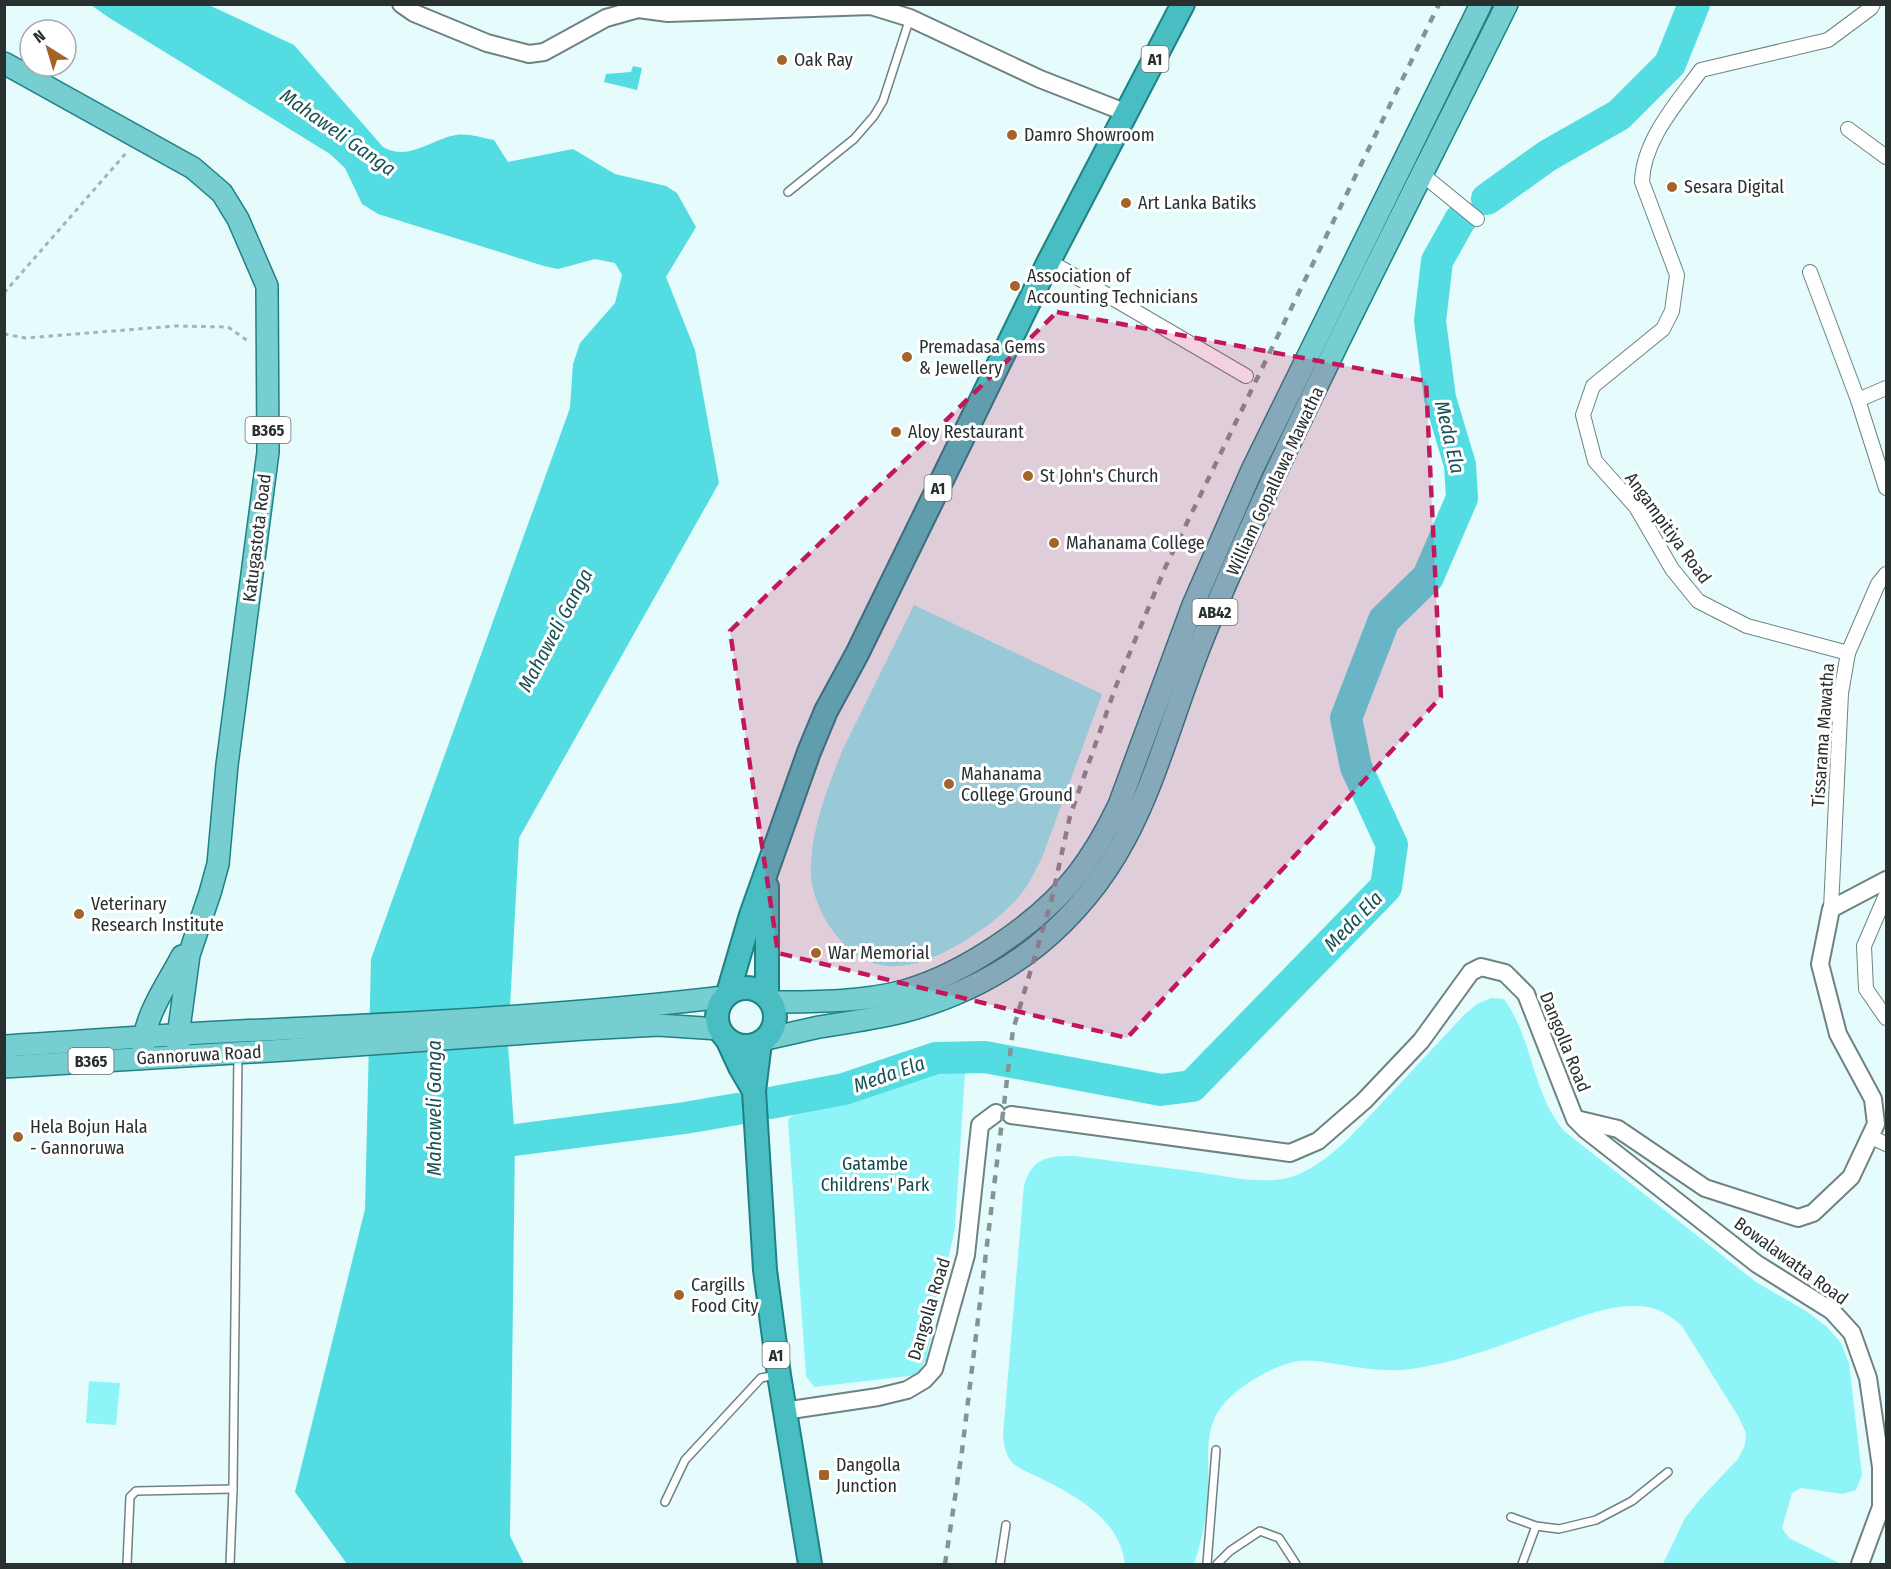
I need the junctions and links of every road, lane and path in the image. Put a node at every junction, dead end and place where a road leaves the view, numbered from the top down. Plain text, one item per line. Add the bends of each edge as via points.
1 (402, 4) edge
2 (1183, 4) edge
3 (1481, 4) edge
4 (1507, 4) edge
5 (1873, 4) edge
6 (910, 18) junction
7 (4, 63) edge
8 (1127, 113) junction
9 (1848, 129) dead end
10 (140, 138) junction
11 (1887, 157) edge
12 (1423, 175) junction
13 (788, 192) dead end
14 (1477, 219) dead end
15 (1049, 261) junction
16 (1810, 272) dead end
17 (4, 293) edge
18 (4, 334) edge
19 (267, 353) junction
20 (1246, 376) dead end
21 (1887, 388) edge
22 (1858, 400) junction
23 (1887, 488) edge
24 (1887, 574) edge
25 (1848, 653) junction
26 (768, 871) junction
27 (1887, 880) edge
28 (1887, 895) edge
29 (1831, 909) junction
30 (198, 926) junction
31 (726, 995) junction
32 (770, 999) junction
33 (1887, 1018) edge
34 (584, 1020) junction
35 (724, 1035) junction
36 (763, 1041) junction
37 (239, 1042) junction
38 (4, 1046) edge
39 (178, 1046) junction
40 (143, 1048) junction
41 (4, 1067) edge
42 (754, 1091) junction
43 (1575, 1119) junction
44 (1879, 1140) edge
45 (779, 1375) junction
46 (784, 1411) junction
47 (1216, 1450) dead end
48 (1668, 1472) dead end
49 (233, 1489) junction
50 (665, 1502) dead end
51 (1884, 1508) edge
52 (1511, 1517) dead end
53 (1006, 1525) dead end
54 (1536, 1526) junction
55 (127, 1564) edge
56 (230, 1564) edge
57 (810, 1564) edge
58 (1000, 1564) edge
59 (1207, 1564) edge
60 (1217, 1564) edge
61 (1296, 1564) edge
62 (1522, 1564) edge
63 (1860, 1564) edge

1 - 6 street via 414,13 487,43 529,54 544,52 606,18 638,9 668,13 871,6
2 - 8 highway, A1
3 - 32 main road, William Gopallawa Mawatha / AB42 via 1248,480 1193,605 1119,804 1092,854 1051,902 1004,942 934,981 871,998 811,1002
4 - 12 main road, William Gopallawa Mawatha / AB42
5 - 25 street, Angampitiya Road via 1828,40 1701,69 1661,125 1643,167 1642,182 1677,275 1672,311 1663,329 1593,386 1583,415 1595,461 1636,507 1672,569 1698,601 1747,626
6 - 8 street via 1040,79
6 - 13 lane via 883,101 874,116 854,140
7 - 10 main road, Katugastota Road / B365
8 - 15 highway, A1
9 - 11 street
10 - 17 path
10 - 19 main road, Katugastota Road / B365 via 194,168 222,194 238,219 267,286
12 - 14 street
12 - 36 main road, William Gopallawa Mawatha / AB42 via 1260,509 1197,653 1143,804 1100,882 1039,944 977,984 906,1011
15 - 20 street
15 - 26 highway, A1 via 826,711
16 - 22 street
18 - 19 path via 26,338 175,326 228,327
19 - 30 main road, Katugastota Road / B365 via 268,452 218,864
21 - 22 street
22 - 23 street
24 - 25 street, Tissarama Mawatha via 1878,584
25 - 29 street, Tissarama Mawatha via 1841,693
26 - 31 highway, A1
26 - 32 highway, A1
27 - 29 street
28 - 33 street via 1863,946 1866,989
29 - 44 street, Dangolla Road via 1820,964 1838,1034 1873,1099
30 - 39 main road, Katugastota Road / B365 via 187,965
30 - 40 main road, Katugastota Road / B365 via 149,1018
31 - 32 highway via 748,987
31 - 34 main road
31 - 35 highway via 716,1018
32 - 36 highway via 776,1015 774,1028
34 - 35 main road
34 - 37 main road, Gannoruwa Road
35 - 36 highway via 738,1046
35 - 42 highway, A1
36 - 42 highway, A1
37 - 39 main road, Gannoruwa Road
37 - 49 lane
38 - 40 main road, Gannoruwa Road / B365
39 - 40 main road, Gannoruwa Road / B365
40 - 41 main road, Gannoruwa Road / B365
42 - 45 highway, A1 via 765,1270
43 - 44 street, Dangolla Road via 1618,1129 1704,1188 1798,1218 1813,1213 1851,1177
43 - 46 street, Dangolla Road via 1526,994 1505,973 1480,967 1471,972 1420,1041 1364,1101 1318,1141 1290,1153 1004,1114 980,1125 966,1255 934,1369 907,1390
43 - 51 street, Bowalawatta Road via 1757,1264 1832,1311 1852,1333 1868,1378
45 - 46 highway, A1
45 - 50 lane via 761,1378 685,1460
46 - 57 highway, A1
47 - 59 lane
48 - 54 lane via 1632,1501 1596,1520 1559,1529
49 - 55 lane via 136,1491 130,1497
49 - 56 lane
51 - 63 street, Bowalawatta Road
52 - 54 lane
53 - 58 lane
54 - 62 lane
60 - 61 lane via 1260,1531 1279,1538

